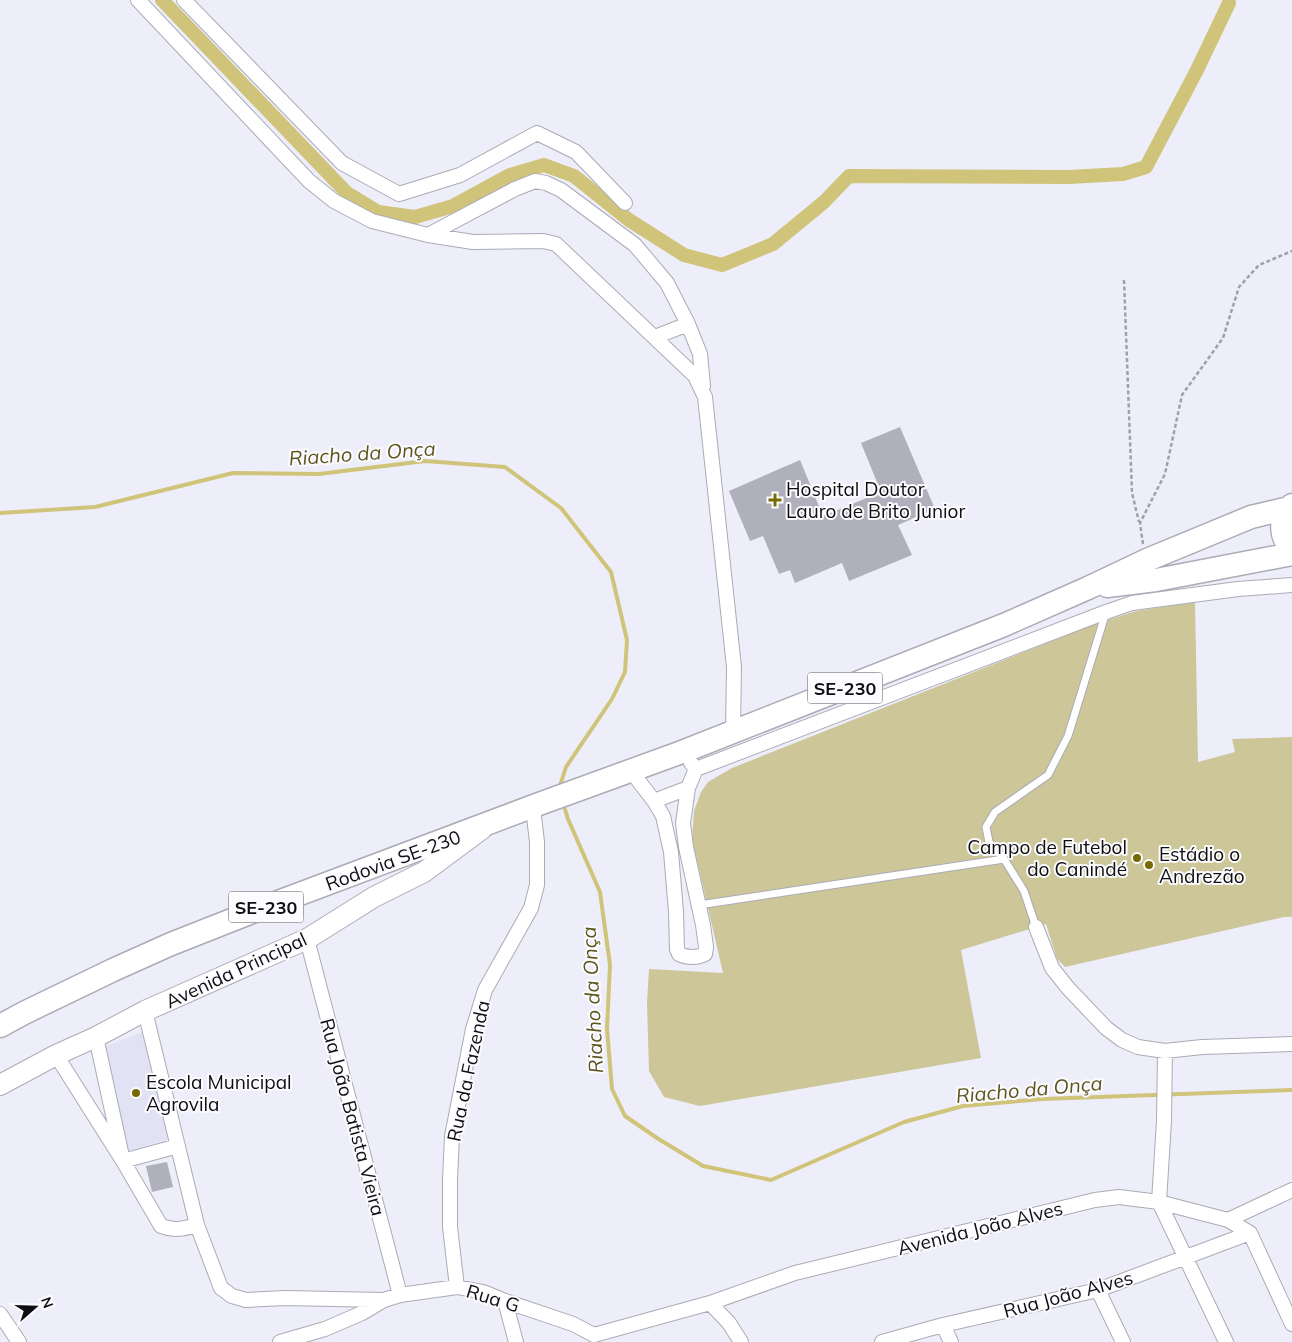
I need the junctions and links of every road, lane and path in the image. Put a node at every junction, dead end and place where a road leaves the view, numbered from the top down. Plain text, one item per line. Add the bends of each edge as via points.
1 (138, 0) edge
2 (184, 0) edge
3 (625, 203) dead end
4 (428, 235) junction
5 (1292, 251) edge
6 (1124, 280) dead end
7 (688, 324) junction
8 (655, 337) junction
9 (704, 398) junction
10 (1290, 506) edge
11 (1140, 523) junction
12 (1292, 547) edge
13 (1292, 554) edge
14 (1146, 560) junction
15 (1292, 584) edge
16 (1088, 588) junction
17 (1133, 593) junction
18 (1106, 612) junction
19 (733, 732) junction
20 (689, 761) junction
21 (631, 771) junction
22 (688, 788) junction
23 (654, 801) junction
24 (536, 806) junction
25 (490, 824) junction
26 (1004, 859) junction
27 (699, 905) junction
28 (1036, 927) joint
29 (307, 939) junction
30 (146, 1012) junction
31 (0, 1026) edge
32 (96, 1037) junction
33 (1292, 1044) edge
34 (1166, 1050) junction
35 (56, 1055) junction
36 (0, 1085) edge
37 (178, 1146) junction
38 (122, 1160) junction
39 (1292, 1190) edge
40 (1159, 1202) junction
41 (1228, 1220) junction
42 (197, 1225) junction
43 (1250, 1233) junction
44 (1187, 1257) junction
45 (457, 1287) junction
46 (1098, 1290) junction
47 (400, 1296) junction
48 (384, 1300) junction
49 (505, 1301) junction
50 (710, 1302) junction
51 (0, 1314) edge
52 (1292, 1324) edge
53 (943, 1325) junction
54 (19, 1342) edge
55 (280, 1342) edge
56 (516, 1342) edge
57 (741, 1342) edge
58 (882, 1342) edge
59 (951, 1342) edge
60 (1123, 1342) edge
61 (1226, 1342) edge

1 - 4 street via 309,181 334,201 372,221
2 - 3 street via 342,163 399,194 460,175 537,132 576,152
4 - 7 street via 515,189 535,182 546,183 561,190 635,245 667,282
4 - 8 street via 473,242 543,241 556,244
5 - 11 path via 1259,265 1238,287 1223,338 1182,395 1164,474
6 - 11 path via 1132,493
7 - 8 street
7 - 9 street via 700,354
8 - 9 street via 695,376
9 - 19 street via 734,667
10 - 12 main road, SE-230 via 1282,522 1284,537
10 - 14 main road, SE-230 via 1250,517
11 - 14 path
13 - 17 main road, SE-230 via 1156,580
14 - 16 main road, SE-230
15 - 17 street
16 - 17 main road, SE-230
16 - 19 main road, SE-230 via 1004,625
17 - 18 street
18 - 20 street
18 - 26 lane via 1068,736 1048,775 995,812 986,827 989,842
19 - 20 main road, SE-230
20 - 21 main road, SE-230
20 - 22 street
21 - 23 street
21 - 24 main road, SE-230
22 - 23 street
22 - 27 street via 683,823
23 - 27 street via 663,816 671,852 678,949 684,956 705,954
24 - 25 main road, Rodovia SE-230 / SE-230
24 - 45 street, Rua da Fazenda via 537,885 531,908 486,990 473,1030 454,1127 450,1227
25 - 29 street, Avenida Principal via 424,872
25 - 31 main road, Rodovia SE-230 / SE-230 via 171,944
26 - 27 lane
26 - 28 lane via 1024,891
28 - 34 street via 1052,968 1106,1028 1138,1047
29 - 30 street, Avenida Principal
29 - 47 street, Rua João Batista Vieira
30 - 32 street, Avenida Principal
30 - 37 street
32 - 35 street, Avenida Principal
32 - 38 street
33 - 34 street
34 - 40 street
35 - 36 street, Avenida Principal
35 - 38 street
37 - 38 street
37 - 42 street
38 - 42 street via 161,1226 170,1230
39 - 41 street
40 - 41 street, Avenida João Alves
40 - 44 street
40 - 50 street, Avenida João Alves via 1120,1197 1095,1200 795,1273
41 - 43 street, Avenida João Alves
42 - 48 street, Rua G via 221,1288 232,1296 246,1300
43 - 44 street, Rua João Alves
43 - 52 street
44 - 46 street, Rua João Alves
44 - 61 street
45 - 47 street, Rua G
45 - 49 street, Rua G
46 - 53 street, Rua João Alves
46 - 60 street
47 - 48 street, Rua G
48 - 55 street via 326,1329
49 - 50 street, Rua G via 573,1324 594,1335
49 - 56 street
50 - 57 street
51 - 54 street
53 - 58 street, Rua João Alves
53 - 59 street

